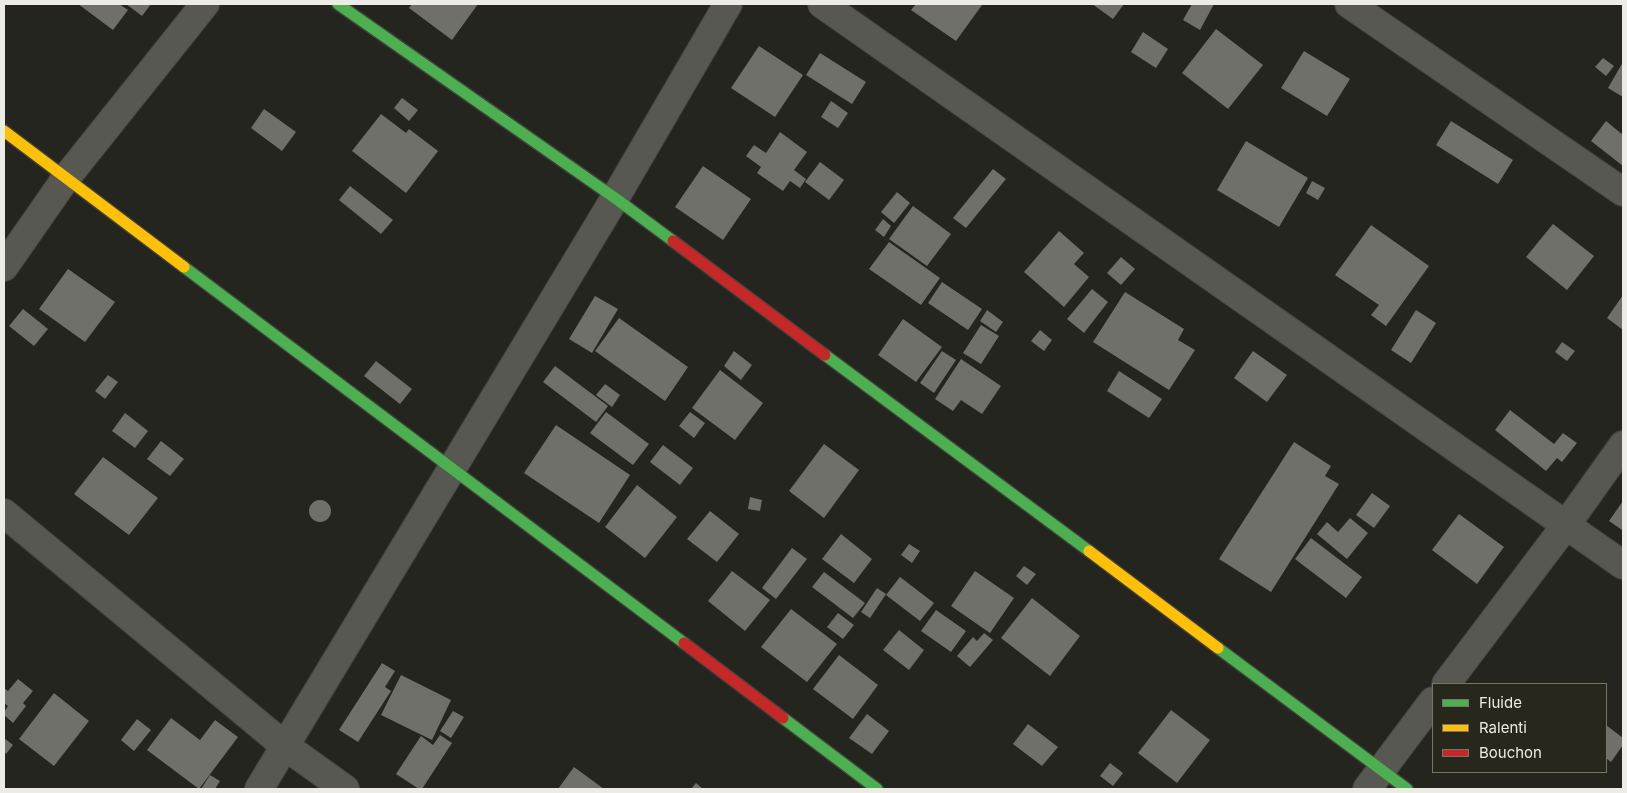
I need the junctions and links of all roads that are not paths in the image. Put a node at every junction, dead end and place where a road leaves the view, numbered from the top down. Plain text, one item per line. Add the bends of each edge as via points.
1 (205, 4) edge
2 (338, 4) edge
3 (728, 4) edge
4 (822, 4) edge
5 (1349, 4) edge
6 (4, 131) edge
7 (66, 178) junction
8 (1623, 192) edge
9 (615, 198) junction
10 (4, 267) edge
11 (1623, 445) edge
12 (452, 468) junction
13 (4, 513) edge
14 (1566, 525) junction
15 (1623, 565) edge
16 (1447, 683) edge
17 (1432, 702) edge
18 (285, 746) junction
19 (1374, 780) edge
20 (259, 789) edge
21 (345, 789) edge
22 (877, 789) edge
23 (1407, 789) edge

1 - 7 street
2 - 9 street
3 - 9 street
4 - 14 street
5 - 8 street
6 - 7 street
7 - 10 street
7 - 12 street
9 - 12 street
9 - 19 street
11 - 14 street
12 - 18 street
12 - 22 street
13 - 18 street
14 - 15 street
14 - 16 street
17 - 19 street
18 - 20 street
18 - 21 street
19 - 23 street

